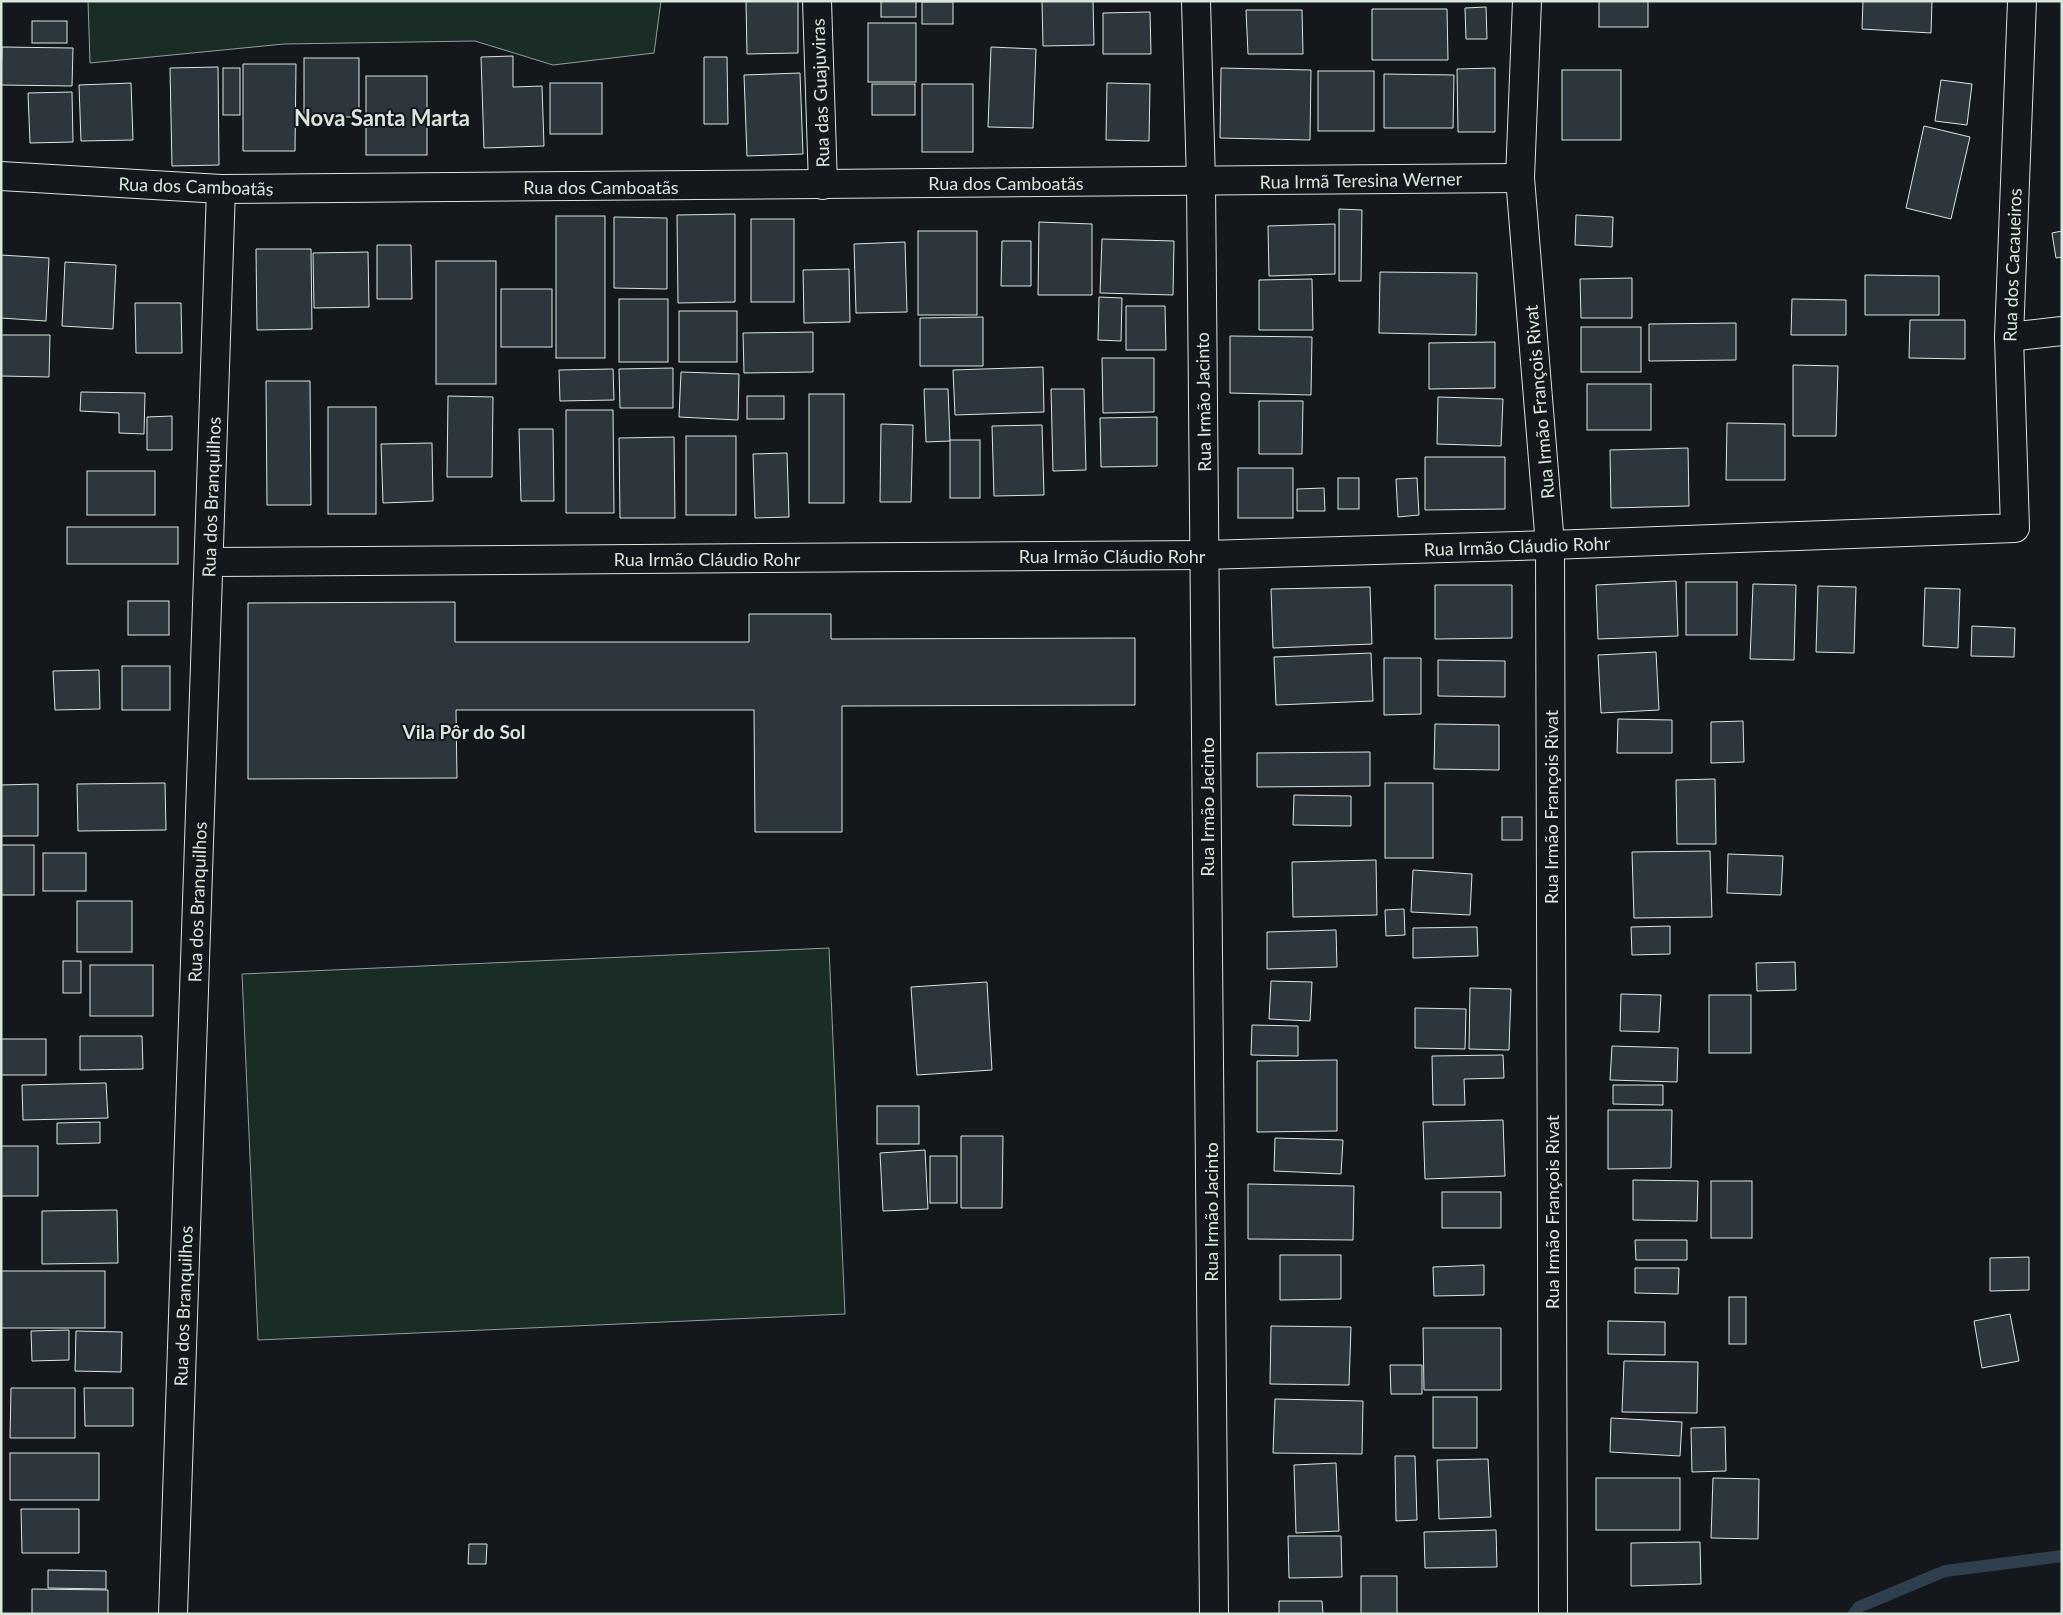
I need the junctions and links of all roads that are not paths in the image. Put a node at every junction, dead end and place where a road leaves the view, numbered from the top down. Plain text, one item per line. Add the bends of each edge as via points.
1 (817, 1) edge
2 (1196, 1) edge
3 (1527, 1) edge
4 (2022, 1) edge
5 (1, 176) edge
6 (1520, 178) junction
7 (1201, 182) junction
8 (823, 185) junction
9 (221, 190) junction
10 (2062, 331) edge
11 (2008, 338) junction
12 (2015, 528) joint
13 (1550, 545) junction
14 (1205, 555) junction
15 (209, 562) junction
16 (173, 1614) edge
17 (1214, 1614) edge
18 (1553, 1614) edge

1 - 8 street, Rua das Guajuviras
2 - 7 street, Rua Irmão Jacinto
3 - 6 street, Rua Irmão François Rivat
4 - 11 street, Rua dos Cacaueiros
5 - 9 street, Rua dos Camboatãs
6 - 7 street, Rua Irmã Teresina Werner
6 - 13 street, Rua Irmão François Rivat
7 - 8 street, Rua dos Camboatãs
7 - 14 street, Rua Irmão Jacinto
8 - 9 street, Rua dos Camboatãs
9 - 15 street, Rua dos Branquilhos
10 - 11 street
11 - 12 street, Rua dos Cacaueiros
12 - 13 street, Rua Irmão Cláudio Rohr
13 - 14 street, Rua Irmão Cláudio Rohr
13 - 18 street, Rua Irmão François Rivat
14 - 15 street, Rua Irmão Cláudio Rohr
14 - 17 street, Rua Irmão Jacinto
15 - 16 street, Rua dos Branquilhos

